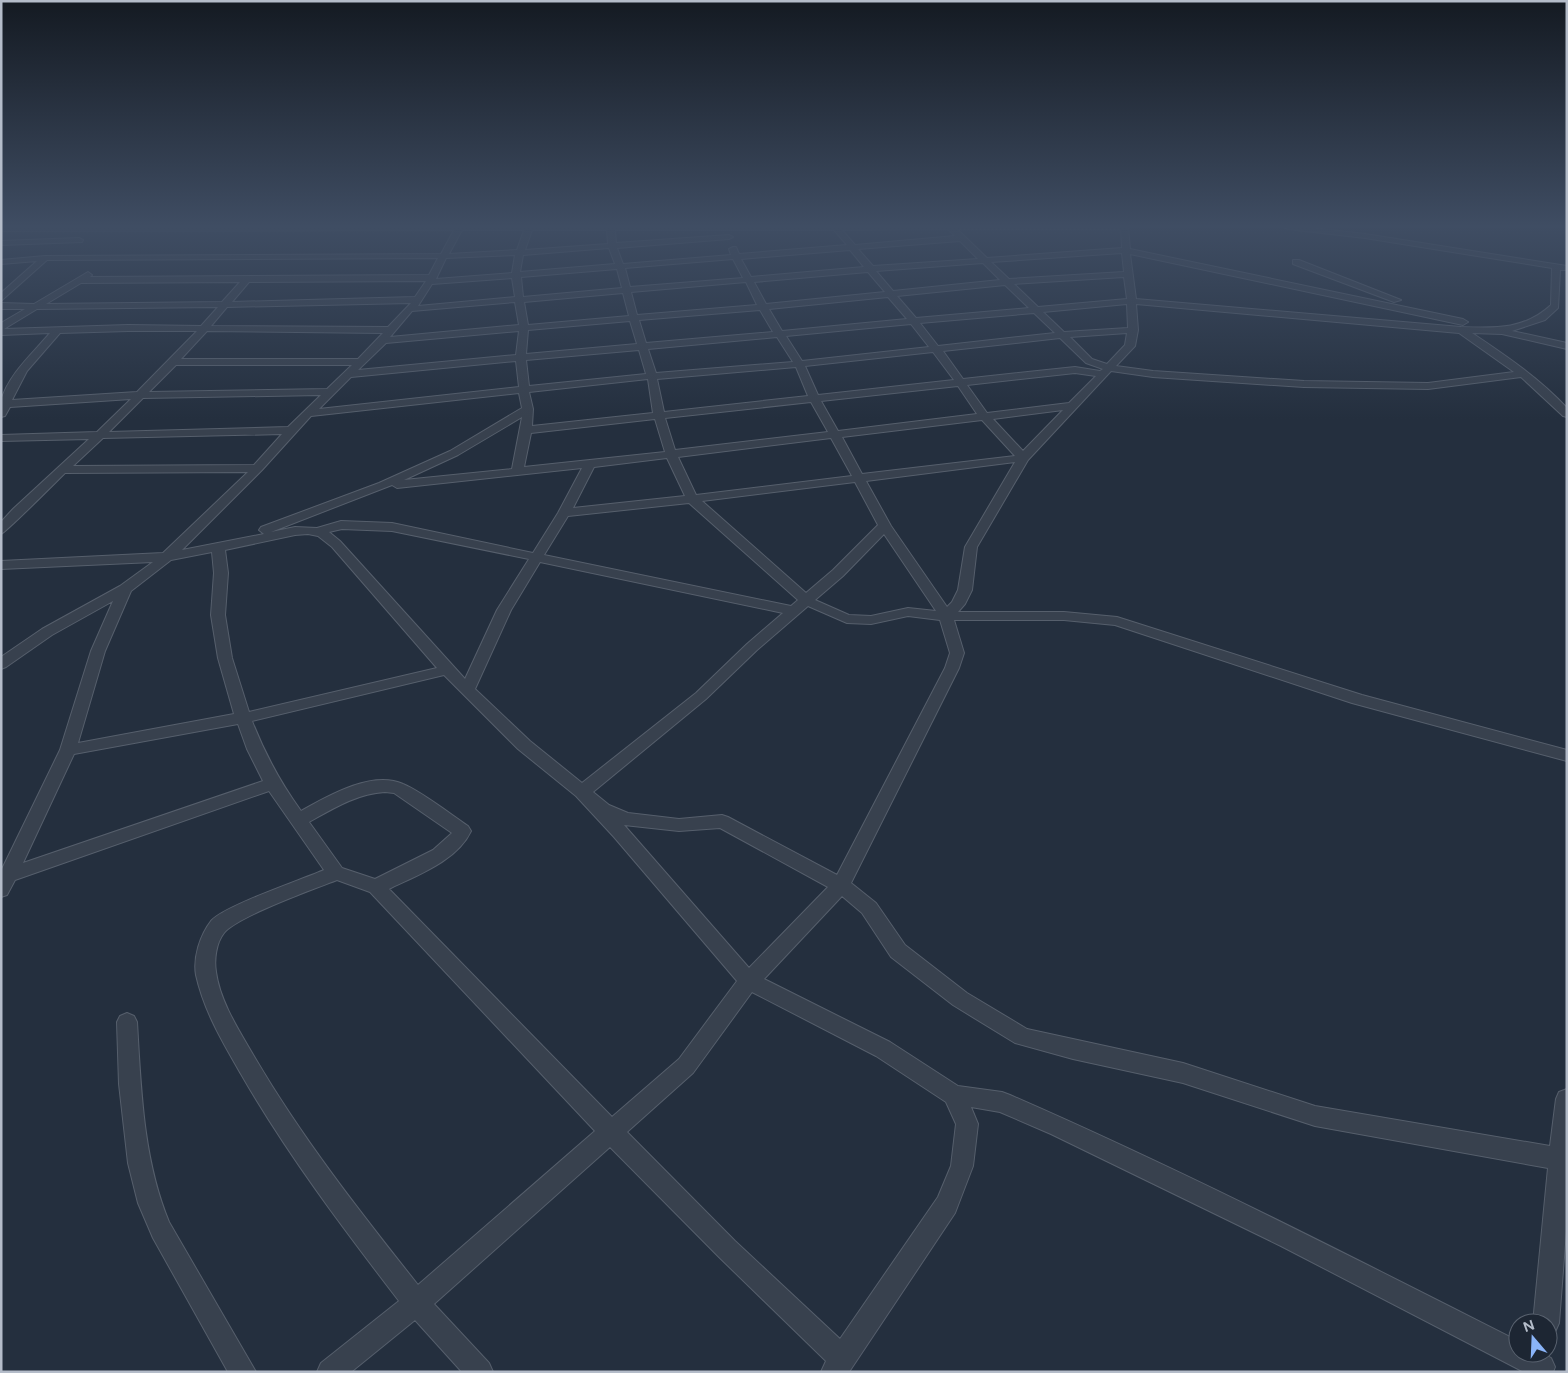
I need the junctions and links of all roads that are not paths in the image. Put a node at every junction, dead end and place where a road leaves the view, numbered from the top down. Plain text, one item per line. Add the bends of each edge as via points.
1 (61, 291) edge
2 (235, 291) edge
3 (423, 291) edge
4 (518, 291) edge
5 (636, 291) edge
6 (754, 291) edge
7 (888, 291) edge
8 (919, 291) edge
9 (1017, 291) edge
10 (1131, 291) edge
11 (1317, 291) edge
12 (1372, 291) edge
13 (1555, 291) edge
14 (627, 292) junction
15 (890, 294) junction
16 (417, 300) junction
17 (519, 300) junction
18 (1132, 301) junction
19 (223, 305) junction
20 (1, 306) edge
21 (37, 306) junction
22 (763, 307) junction
23 (410, 309) junction
24 (1036, 309) junction
25 (633, 317) junction
26 (1443, 318) junction
27 (912, 321) junction
28 (1, 327) edge
29 (524, 327) junction
30 (205, 328) junction
31 (389, 330) junction
32 (1133, 330) junction
33 (1461, 330) junction
34 (57, 331) junction
35 (1502, 331) junction
36 (1, 332) edge
37 (779, 332) junction
38 (1063, 335) junction
39 (383, 340) junction
40 (644, 346) junction
41 (1567, 346) edge
42 (936, 349) junction
43 (521, 358) junction
44 (173, 362) junction
45 (360, 362) junction
46 (800, 364) junction
47 (1107, 371) junction
48 (346, 374) junction
49 (1522, 374) junction
50 (652, 376) junction
51 (961, 383) junction
52 (524, 391) junction
53 (328, 392) junction
54 (138, 395) junction
55 (814, 397) junction
56 (4, 403) edge
57 (1073, 406) junction
58 (528, 409) junction
59 (309, 413) junction
60 (1, 414) edge
61 (1567, 414) edge
62 (659, 416) junction
63 (984, 416) junction
64 (291, 430) junction
65 (526, 430) junction
66 (835, 434) junction
67 (100, 436) junction
68 (1, 438) edge
69 (671, 454) junction
70 (1023, 458) junction
71 (590, 464) junction
72 (258, 468) junction
73 (61, 470) junction
74 (517, 471) junction
75 (857, 478) junction
76 (383, 485) junction
77 (692, 500) junction
78 (564, 513) junction
79 (884, 526) junction
80 (1, 530) edge
81 (320, 531) junction
82 (218, 548) junction
83 (536, 556) junction
84 (167, 557) junction
85 (1, 565) edge
86 (125, 589) junction
87 (807, 602) junction
88 (794, 611) junction
89 (946, 616) junction
90 (1, 664) edge
91 (447, 670) junction
92 (468, 690) junction
93 (242, 718) junction
94 (68, 750) junction
95 (1567, 756) edge
96 (274, 784) junction
97 (582, 792) junction
98 (300, 819) junction
99 (336, 873) junction
100 (5, 882) edge
101 (841, 885) junction
102 (376, 887) junction
103 (749, 981) junction
104 (127, 1022) dead end
105 (954, 1095) junction
106 (1567, 1099) edge
107 (611, 1132) junction
108 (1560, 1159) junction
109 (416, 1303) junction
110 (1547, 1313) edge
111 (1543, 1364) edge
112 (838, 1365) edge
113 (243, 1372) edge
114 (330, 1372) edge
115 (480, 1372) edge

1 - 21 street
2 - 19 street
3 - 16 street
4 - 17 street
5 - 14 street
6 - 22 street
7 - 15 street
8 - 15 street
9 - 24 street
10 - 18 street
11 - 26 street
12 - 26 street
13 - 35 street via 1555,306 1542,318
14 - 17 street
14 - 25 street
15 - 22 street
15 - 27 street
16 - 19 street
16 - 23 street
17 - 23 street
17 - 29 street
18 - 24 street
18 - 32 street
18 - 33 street
19 - 21 street
19 - 30 street
20 - 21 street
21 - 28 street
22 - 25 street
22 - 37 street
23 - 31 street
24 - 27 street
24 - 38 street
25 - 29 street
25 - 40 street
26 - 33 street
26 - 35 street
27 - 37 street
27 - 42 street
29 - 39 street
29 - 43 street
30 - 31 street
30 - 34 street
30 - 44 street
31 - 39 street
32 - 38 street
32 - 47 street via 1130,346
33 - 35 street
33 - 49 street
34 - 36 street
34 - 56 street via 23,370
35 - 41 street
37 - 40 street
37 - 46 street
38 - 42 street
38 - 47 street via 1089,361
39 - 45 street
40 - 43 street
40 - 50 street
42 - 46 street
42 - 51 street
43 - 48 street
43 - 52 street
44 - 45 street
44 - 54 street
45 - 48 street
46 - 50 street
46 - 55 street
47 - 49 street via 1304,384 1418,386
47 - 51 street via 1081,370
47 - 57 street
48 - 53 street
49 - 61 street via 1554,399
50 - 52 street
50 - 62 street
51 - 55 street
51 - 63 street
52 - 58 street
52 - 59 street
53 - 54 street
53 - 59 street
54 - 56 street
54 - 67 street
55 - 62 street
55 - 66 street
56 - 60 street
57 - 63 street
57 - 70 street
58 - 65 street
58 - 76 street via 475,442
59 - 64 street
62 - 65 street
62 - 69 street
63 - 66 street
63 - 70 street
64 - 67 street
64 - 72 street
65 - 74 street
66 - 69 street
66 - 75 street
67 - 68 street
67 - 73 street
69 - 71 street
69 - 77 street
70 - 75 street
70 - 89 street via 970,547 965,590 958,604
71 - 74 street
71 - 78 street
72 - 73 street
72 - 84 street
73 - 80 street
74 - 76 street
75 - 77 street
75 - 79 street
76 - 82 street
77 - 78 street
77 - 87 street
78 - 83 street
79 - 87 street
79 - 89 street
81 - 82 street via 295,531
81 - 83 street via 341,525 392,527
81 - 91 street via 336,544
82 - 84 street
82 - 93 street via 221,574 218,615
83 - 88 street
83 - 92 street via 504,610
84 - 85 street
84 - 86 street
86 - 90 street via 47,632
86 - 94 street via 98,651
87 - 88 street
87 - 89 street via 847,619 871,620 908,612
88 - 97 street via 701,696
89 - 95 street via 1064,616 1117,621 1357,699
89 - 101 street via 957,653 952,668
91 - 92 street
91 - 93 street
92 - 97 street via 524,745
93 - 94 street
93 - 96 street
94 - 100 street
96 - 98 street
96 - 100 street
97 - 101 street via 603,809 624,819 679,825 722,821
97 - 103 street via 672,890
98 - 99 street
98 - 102 street via 342,796 387,786 398,788 462,830 459,839 445,851
99 - 102 street
99 - 109 street via 236,914 218,926 209,942 206,974 223,1023 266,1097 336,1199
101 - 103 street
101 - 108 street via 869,908 898,951 960,999 1022,1037 1183,1073 1315,1116
102 - 107 street
103 - 105 street via 883,1049
103 - 107 street via 686,1066
104 - 113 street via 130,1084 140,1163 150,1203 161,1230
105 - 111 street via 1002,1102 1059,1127
105 - 112 street via 967,1124 962,1166 947,1205
106 - 108 street
107 - 109 street
107 - 112 street
108 - 110 street
109 - 114 street
109 - 115 street

